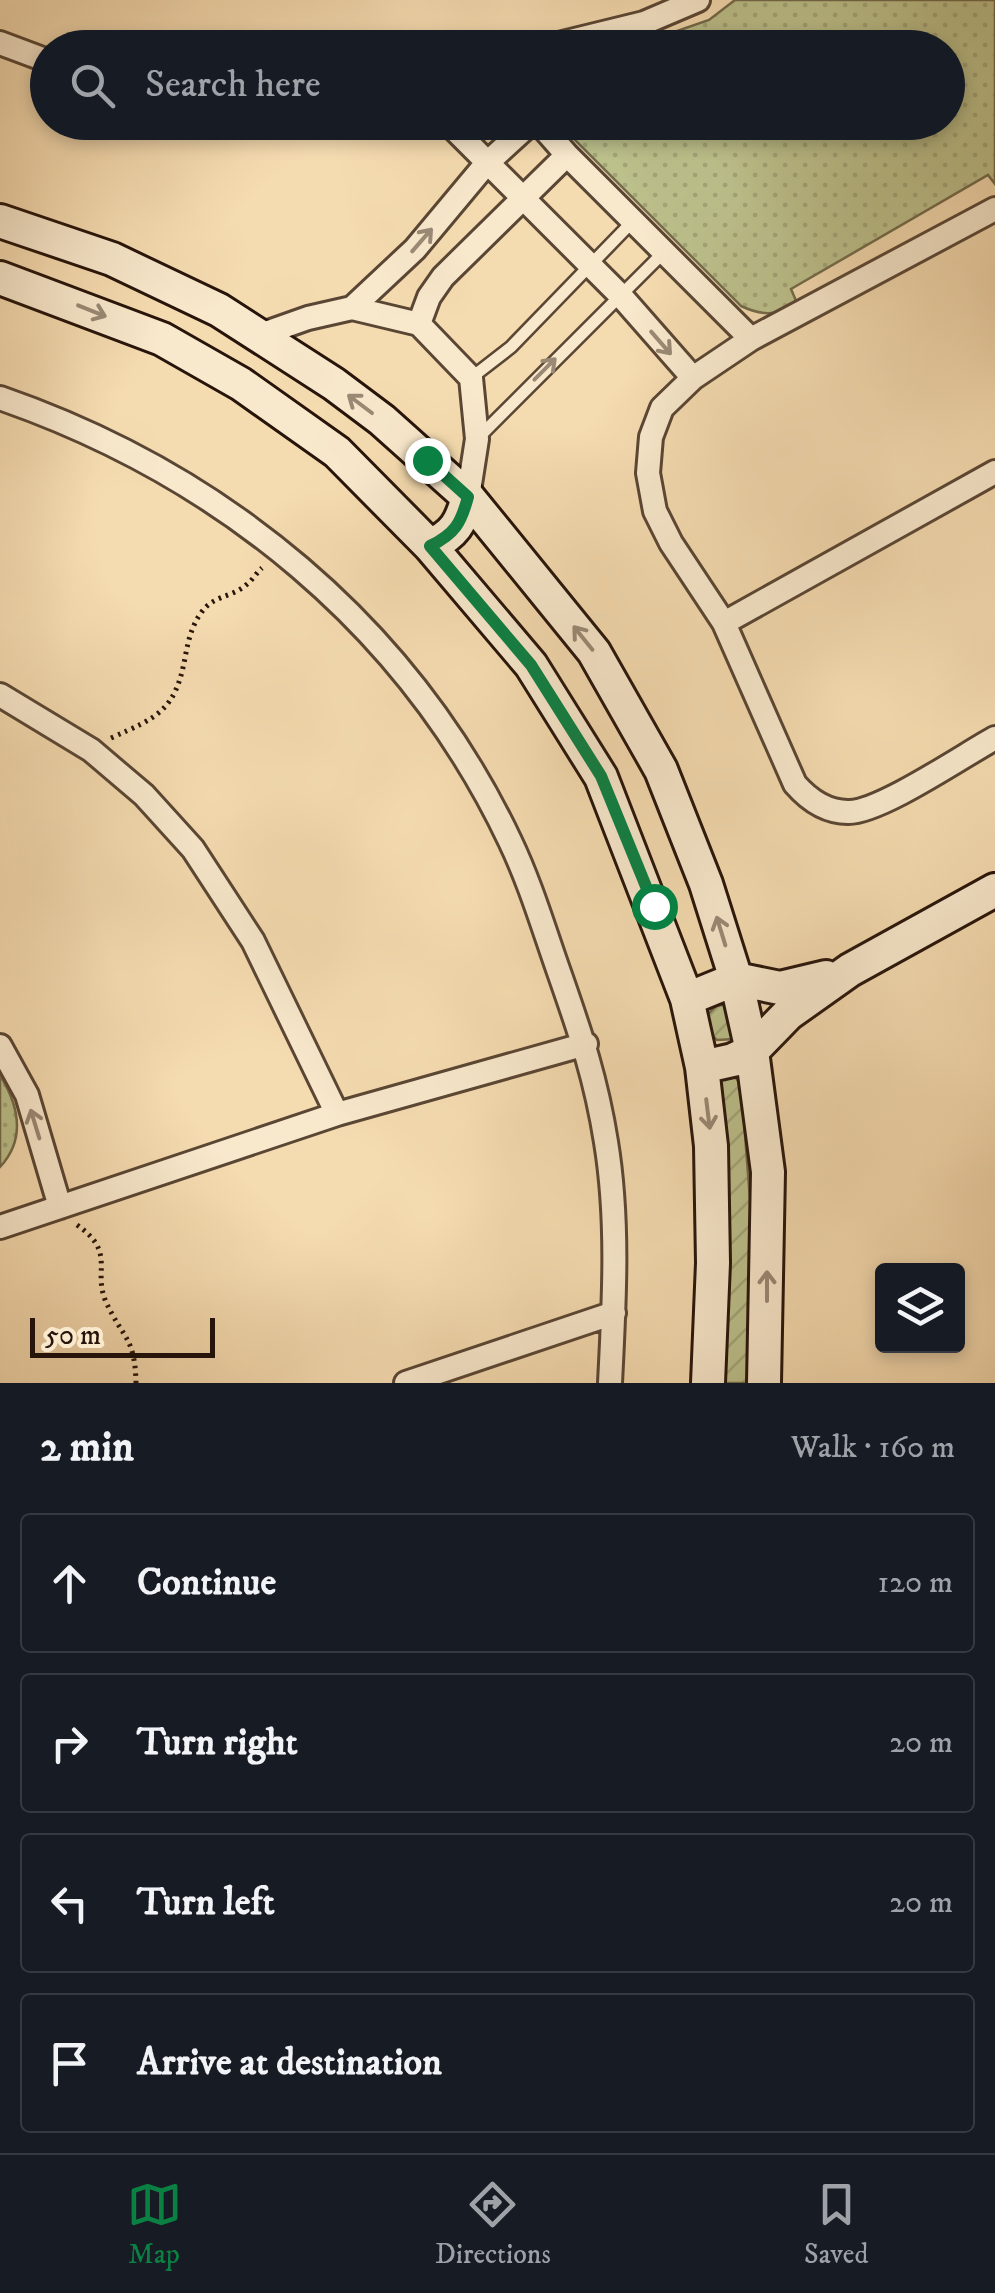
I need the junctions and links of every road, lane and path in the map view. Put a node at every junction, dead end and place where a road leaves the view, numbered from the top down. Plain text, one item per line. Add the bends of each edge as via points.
1 (698, 0) edge
2 (615, 30) edge
3 (0, 42) edge
4 (30, 54) edge
5 (464, 140) edge
6 (514, 140) edge
7 (552, 140) edge
8 (567, 155) junction
9 (486, 164) junction
10 (522, 200) junction
11 (995, 209) edge
12 (634, 220) junction
13 (0, 221) edge
14 (665, 250) junction
15 (588, 265) junction
16 (0, 278) edge
17 (621, 296) junction
18 (352, 308) junction
19 (419, 324) junction
20 (260, 334) junction
21 (752, 338) junction
22 (471, 378) junction
23 (692, 378) junction
24 (241, 384) junction
25 (0, 398) edge
26 (477, 439) junction
27 (995, 472) edge
28 (468, 497) junction
29 (430, 546) junction
30 (280, 548) junction
31 (724, 623) junction
32 (0, 694) edge
33 (995, 738) edge
34 (91, 750) junction
35 (995, 890) edge
36 (850, 970) junction
37 (736, 979) junction
38 (688, 999) junction
39 (586, 1044) junction
40 (0, 1046) edge
41 (752, 1051) junction
42 (702, 1067) junction
43 (337, 1114) junction
44 (68, 1204) junction
45 (0, 1227) edge
46 (614, 1313) junction
47 (136, 1383) edge
48 (406, 1383) edge
49 (610, 1383) edge
50 (708, 1383) edge
51 (764, 1383) edge

1 - 2 street
3 - 4 street
5 - 9 street
6 - 9 street
7 - 8 street
8 - 10 street
8 - 12 street
9 - 10 street
18 -> 9 street via 415,249
10 - 15 street
10 - 19 street via 443,276
11 - 21 street
12 - 14 street
12 - 15 lane
13 - 20 street via 112,259
14 - 17 lane
14 - 21 street
15 - 17 street
15 - 22 lane
16 -> 24 street via 162,339
17 -> 23 street
26 -> 17 lane
18 - 19 street
18 - 20 street
19 - 22 street
20 - 24 street via 243,356
28 -> 20 street via 382,420
21 - 23 street
22 - 26 street
23 - 31 street via 662,408 650,437 648,473 654,511
24 - 29 street via 337,452
25 - 30 street via 122,447
26 - 28 street
27 - 31 street
28 - 29 street via 460,525
37 -> 28 street via 662,770 594,652
29 - 38 street via 531,665 601,776
30 - 34 path via 248,584 202,611 170,702 152,719
30 - 39 street via 368,634 449,735 517,858
31 - 33 street via 795,784 830,810 870,808
32 - 34 street
34 - 43 street via 144,795 216,882 253,941
35 - 36 street
36 - 37 street via 780,988
36 - 41 street via 788,1014
37 - 38 street
37 - 41 street
38 - 42 street
39 - 43 street
39 - 46 street via 607,1146
44 -> 40 street via 27,1095
41 - 42 street
51 -> 41 street via 768,1172
42 -> 50 street via 712,1146
43 - 44 street
44 - 45 street
44 - 47 path via 71,1222 92,1236 102,1258 105,1300 132,1344
46 - 48 street
46 - 49 street

